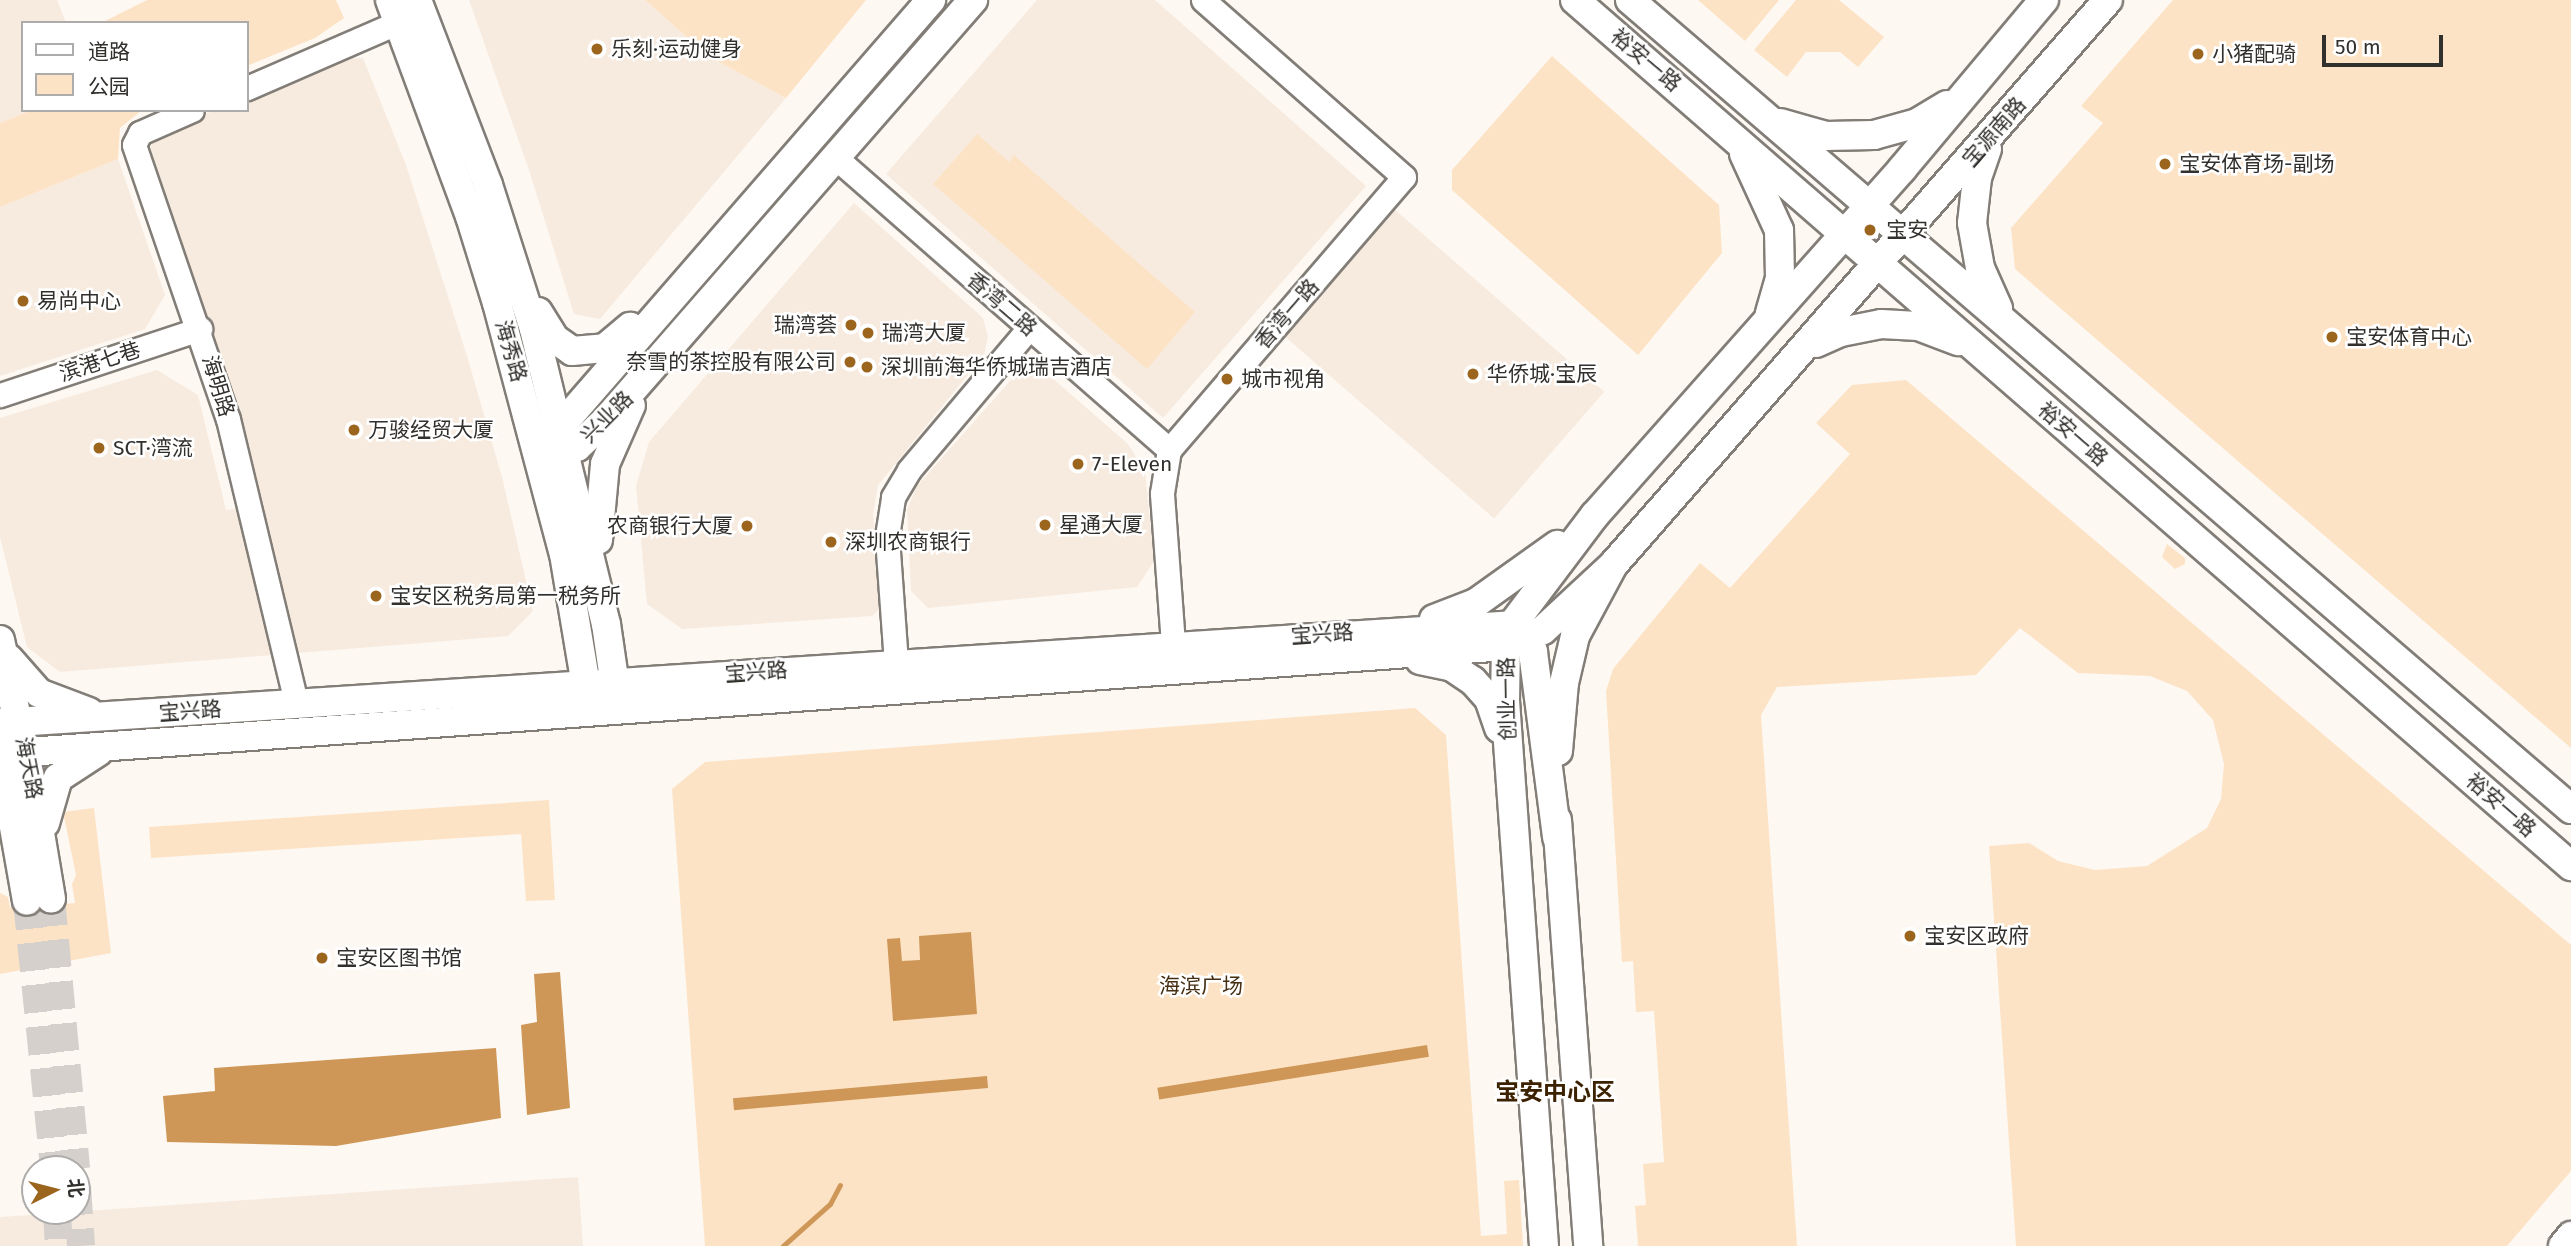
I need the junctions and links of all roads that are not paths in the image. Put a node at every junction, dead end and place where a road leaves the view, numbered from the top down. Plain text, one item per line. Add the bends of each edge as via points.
1 (417, 0) edge
2 (931, 0) edge
3 (973, 0) edge
4 (1203, 0) edge
5 (1575, 0) edge
6 (1630, 0) edge
7 (2044, 0) edge
8 (2109, 0) edge
9 (395, 11) edge
10 (248, 87) edge
11 (1964, 93) junction
12 (187, 112) edge
13 (1763, 114) junction
14 (2001, 125) junction
15 (1732, 134) junction
16 (836, 158) junction
17 (1870, 206) junction
18 (1846, 233) junction
19 (1905, 235) junction
20 (1880, 264) junction
21 (517, 276) junction
22 (674, 293) junction
23 (1766, 324) junction
24 (2013, 327) junction
25 (1029, 328) junction
26 (200, 329) junction
27 (1804, 350) junction
28 (1982, 355) junction
29 (645, 377) junction
30 (0, 395) edge
31 (563, 439) junction
32 (1169, 450) junction
33 (538, 451) junction
34 (1595, 515) junction
35 (1613, 565) junction
36 (599, 592) junction
37 (1516, 636) junction
38 (1380, 643) junction
39 (1173, 644) junction
40 (1, 645) edge
41 (896, 663) junction
42 (615, 681) junction
43 (587, 683) junction
44 (296, 703) junction
45 (618, 711) junction
46 (590, 712) junction
47 (109, 717) junction
48 (10, 723) edge
49 (114, 746) junction
50 (7, 752) edge
51 (1509, 763) junction
52 (0, 807) edge
53 (2571, 809) edge
54 (1557, 837) junction
55 (30, 846) junction
56 (2571, 866) edge
57 (39, 899) tunnel mouth
58 (2571, 1236) edge
59 (1544, 1246) edge
60 (1588, 1246) edge
61 (2563, 1246) edge

1 - 21 main road, 海秀路 via 488,185
2 - 22 main road, 兴业路
3 - 16 main road, 兴业路
4 - 32 street, 香湾一路 via 1404,177
5 - 15 main road, 裕安一路
6 - 13 main road, 裕安一路
7 - 11 main road
8 - 14 main road, 宝源南路
9 - 10 street
9 - 33 main road, 海秀路 via 470,216
11 - 13 main road via 1917,122 1874,135 1826,136
11 - 17 main road
12 - 26 street, 海明路 via 140,132 134,145
13 - 17 main road, 裕安一路
14 - 19 main road, 宝源南路
14 - 24 main road via 1977,178 1972,223 1988,289
15 - 18 main road, 裕安一路
15 - 23 main road via 1766,195 1779,230 1780,278
16 - 25 street, 香湾二路
16 - 29 main road, 兴业路
17 - 18 main road
17 - 19 main road, 裕安一路
18 - 20 main road, 裕安一路
18 - 23 main road
19 - 20 main road, 宝源南路
19 - 24 main road, 裕安一路
20 - 27 main road
20 - 28 main road, 裕安一路
21 - 22 main road via 555,339 584,353 605,348
21 - 31 main road, 海秀路
22 - 31 main road, 兴业路
23 - 34 main road
24 - 53 main road, 裕安一路
25 - 32 street, 香湾二路
25 - 41 street via 909,470 893,497 887,536
26 - 30 street, 滨港七巷
26 - 44 street, 海明路 via 245,481
27 - 28 main road via 1861,326 1899,324 1935,331
27 - 35 main road
28 - 56 main road, 裕安一路
29 - 31 main road, 兴业路 via 586,441
29 - 36 main road via 602,478
31 - 33 main road, 兴业路
31 - 36 main road, 海秀路
32 - 39 street via 1162,493
33 - 43 main road, 海秀路 via 575,604
34 - 37 main road
34 - 38 main road via 1476,603
35 - 37 main road
35 - 54 main road via 1581,620 1567,669 1560,721
36 - 42 main road, 海秀路
37 - 38 main road, 宝兴路
37 - 51 main road, 创业一路
37 - 54 main road
38 - 39 main road, 宝兴路
38 - 45 main road, 宝兴路
38 - 51 main road via 1439,663 1473,681 1494,710
39 - 41 main road, 宝兴路
40 - 47 main road via 18,672 46,697
40 - 48 main road, 海天路
41 - 42 main road, 宝兴路
42 - 43 main road, 宝兴路
42 - 45 main road, 海秀路
43 - 44 main road, 宝兴路
43 - 46 main road, 海秀路
44 - 47 main road, 宝兴路
45 - 46 main road, 宝兴路
46 - 49 main road, 宝兴路
47 - 48 main road, 宝兴路
48 - 50 main road, 海天路
49 - 50 main road, 宝兴路
49 - 55 main road via 82,759 58,778
50 - 55 main road, 海天路
51 - 59 main road, 创业一路
52 - 55 main road
54 - 60 main road
55 - 57 main road, 海天路
58 - 61 main road

